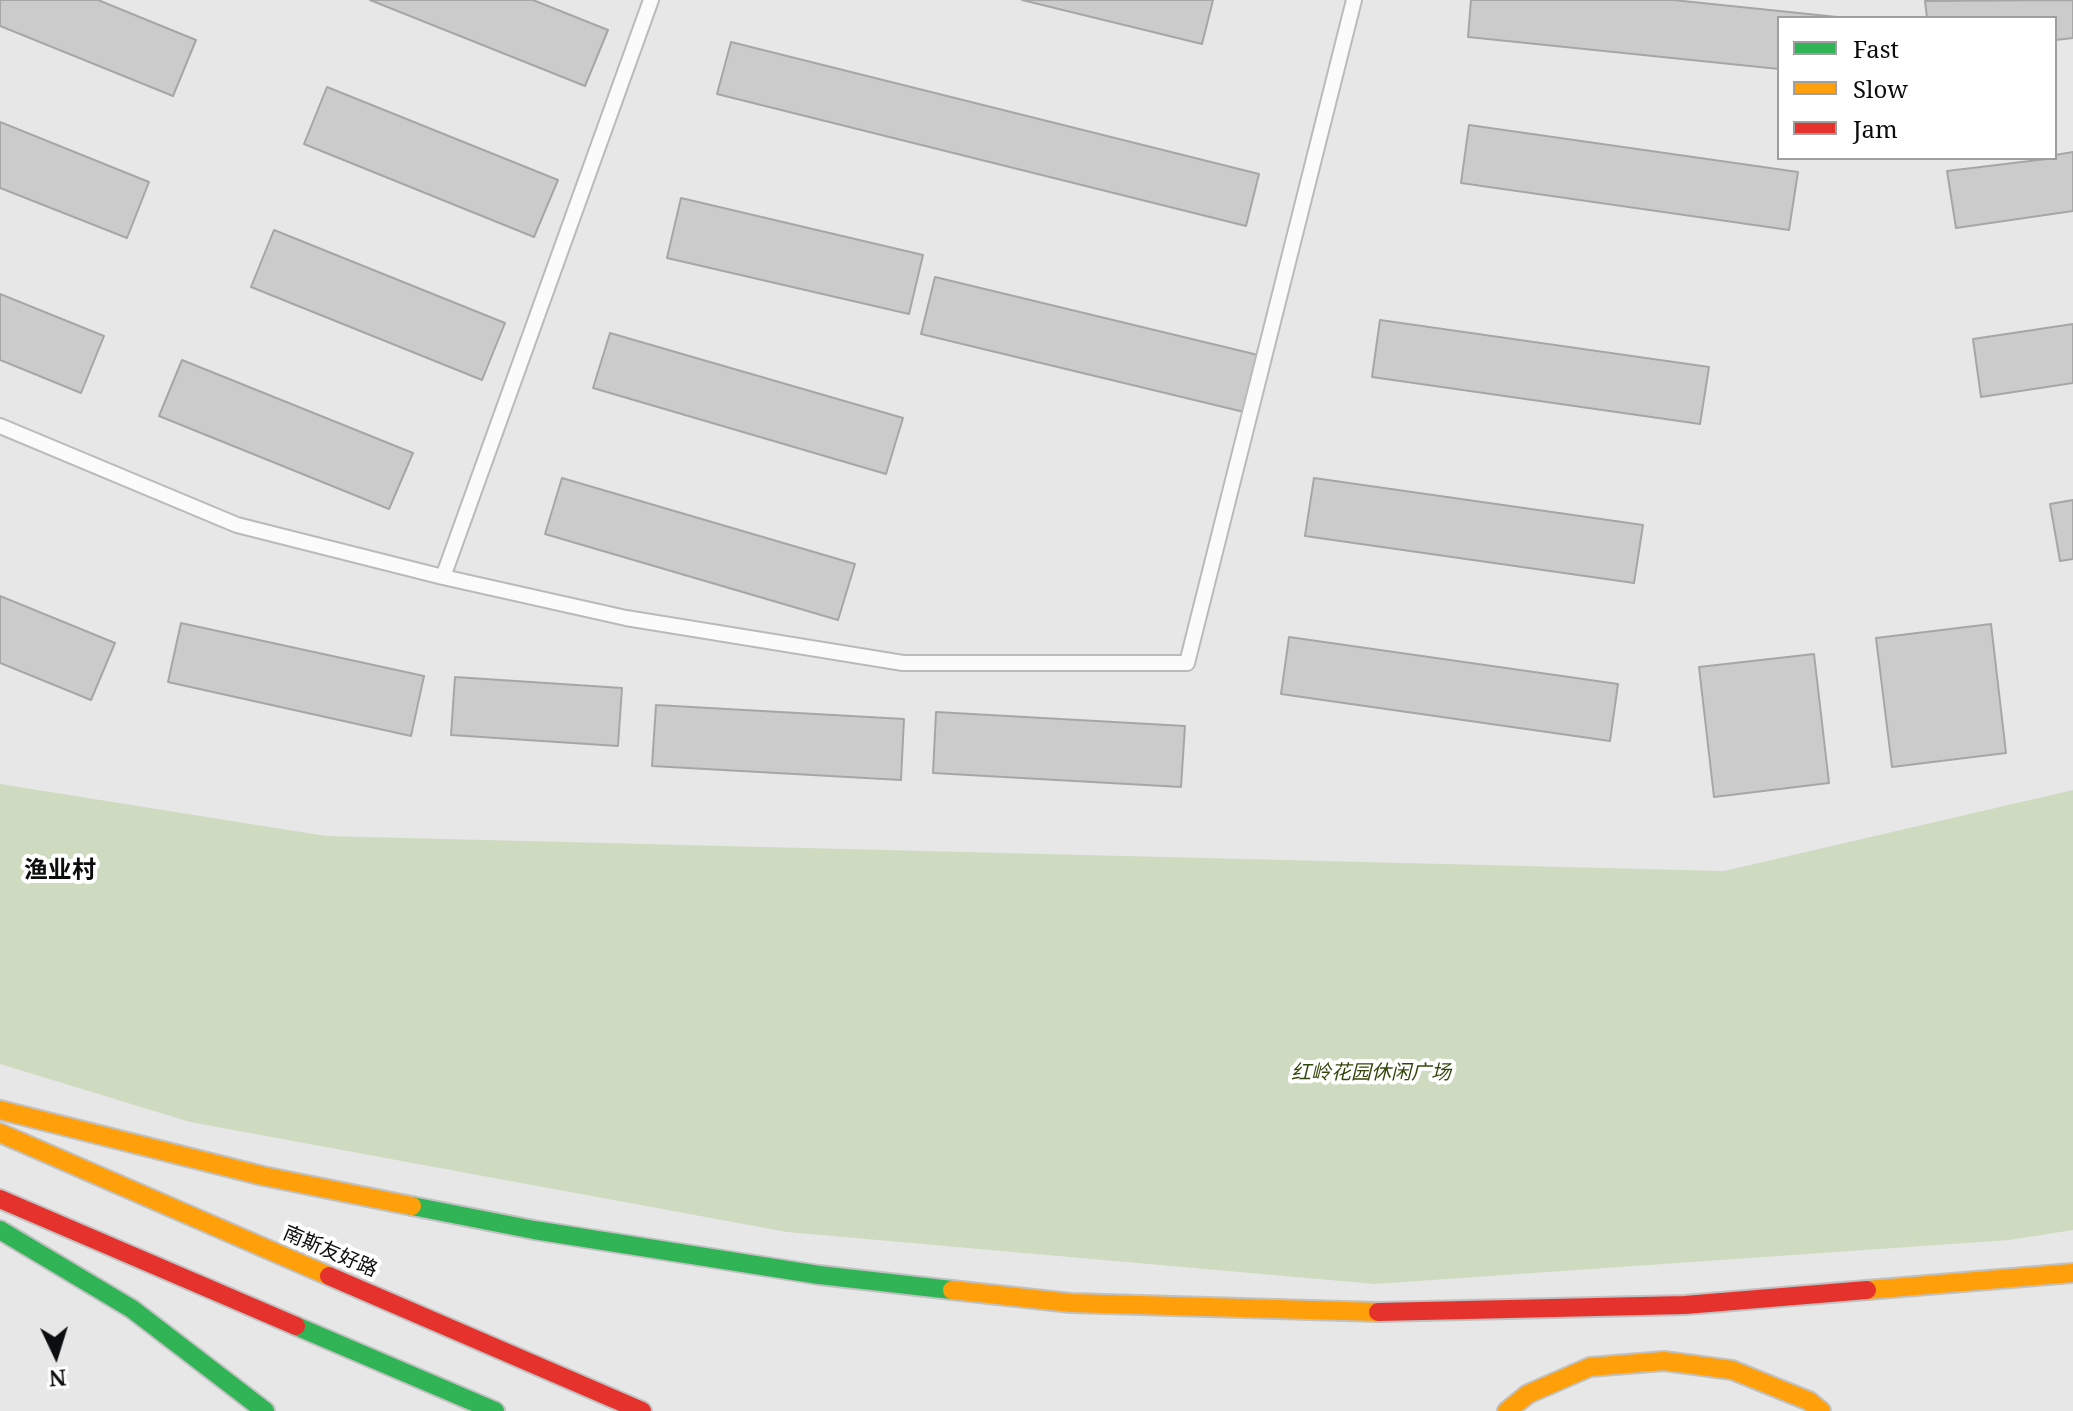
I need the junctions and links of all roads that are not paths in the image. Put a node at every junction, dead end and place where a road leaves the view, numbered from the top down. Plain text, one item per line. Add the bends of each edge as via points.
1 (651, 0) edge
2 (1354, 0) edge
3 (0, 426) edge
4 (443, 577) junction
5 (0, 1110) edge
6 (0, 1133) edge
7 (0, 1199) edge
8 (0, 1230) edge
9 (2073, 1273) edge
10 (265, 1411) edge
11 (495, 1411) edge
12 (642, 1411) edge
13 (1507, 1411) edge
14 (1821, 1411) edge

1 - 4 lane
2 - 4 lane via 1187,663 903,663 626,618
3 - 4 lane via 237,525
5 - 9 highway via 263,1176 534,1230 819,1275 1071,1303 1321,1313 1557,1310 1700,1304
6 - 12 highway, 南斯友好路
7 - 11 highway
8 - 10 highway via 132,1309
13 - 14 highway via 1528,1394 1590,1367 1664,1361 1732,1370 1809,1401

